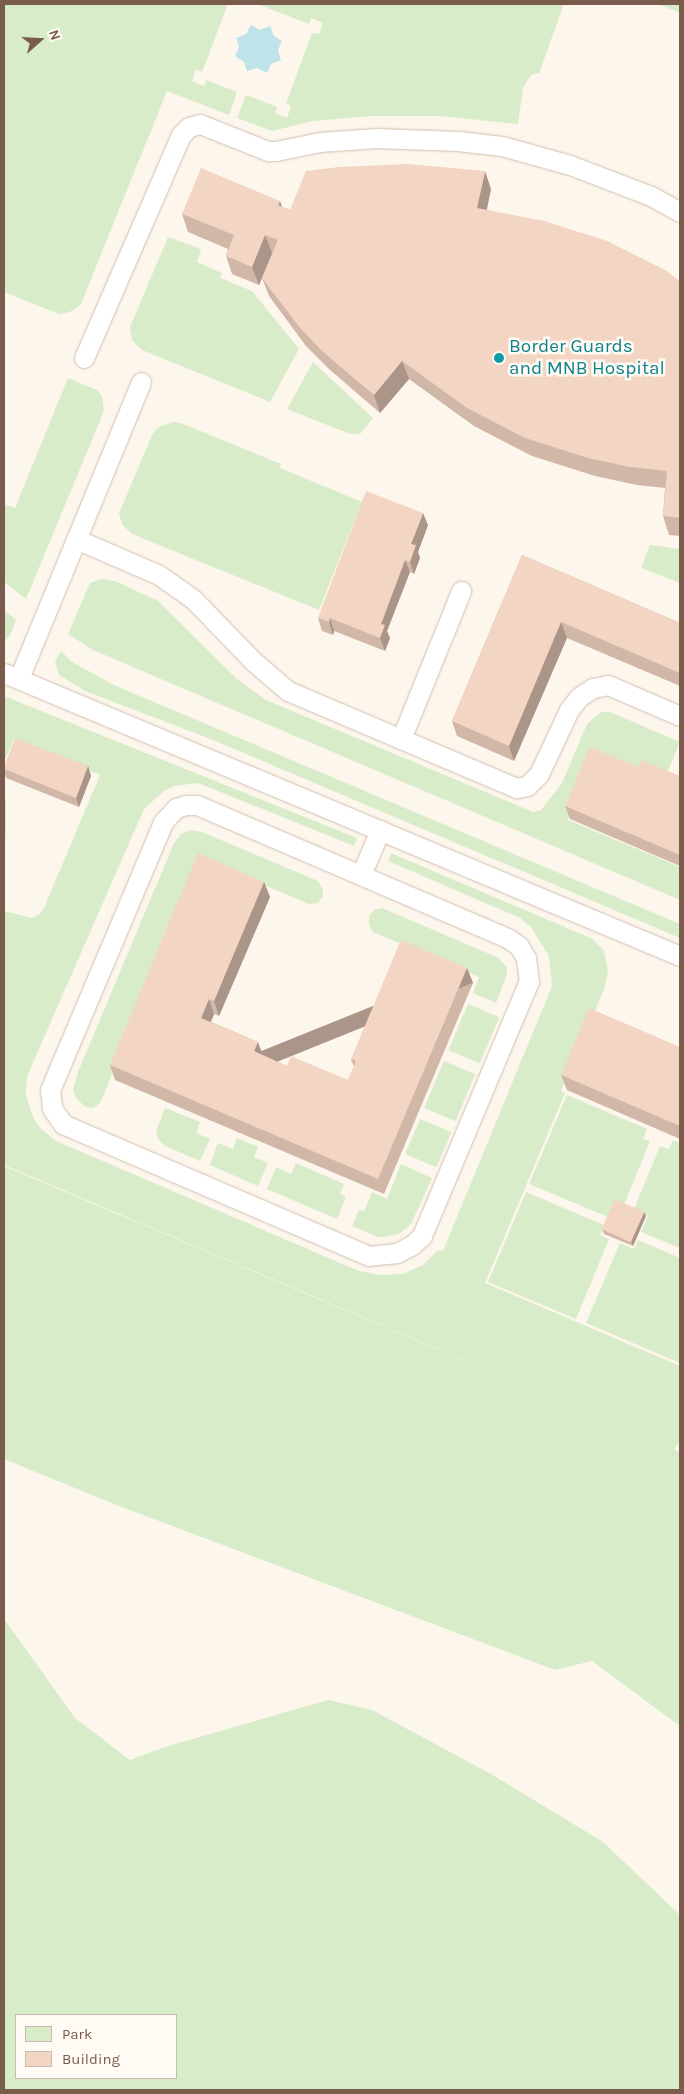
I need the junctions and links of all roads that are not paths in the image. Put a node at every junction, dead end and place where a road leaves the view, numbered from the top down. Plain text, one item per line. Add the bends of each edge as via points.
1 (680, 212) edge
2 (84, 358) dead end
3 (140, 382) dead end
4 (76, 539) junction
5 (461, 591) dead end
6 (11, 676) edge
7 (680, 716) edge
8 (401, 739) junction
9 (380, 830) junction
10 (361, 875) junction
11 (680, 956) edge

1 - 2 lane via 650,196 570,165 502,146 376,138 320,142 268,151 200,124 189,127 181,135
3 - 4 lane
4 - 6 lane
4 - 8 lane via 159,575 186,594 288,691
5 - 8 lane
6 - 9 lane
7 - 8 lane via 608,685 593,688 569,710 538,774 528,786 517,788
9 - 10 lane
9 - 11 lane
10 - 10 lane via 509,939 518,946 529,968 529,981 426,1227 412,1245 397,1253 369,1256 63,1124 56,1118 49,1100 50,1090 169,813 186,805 197,805

